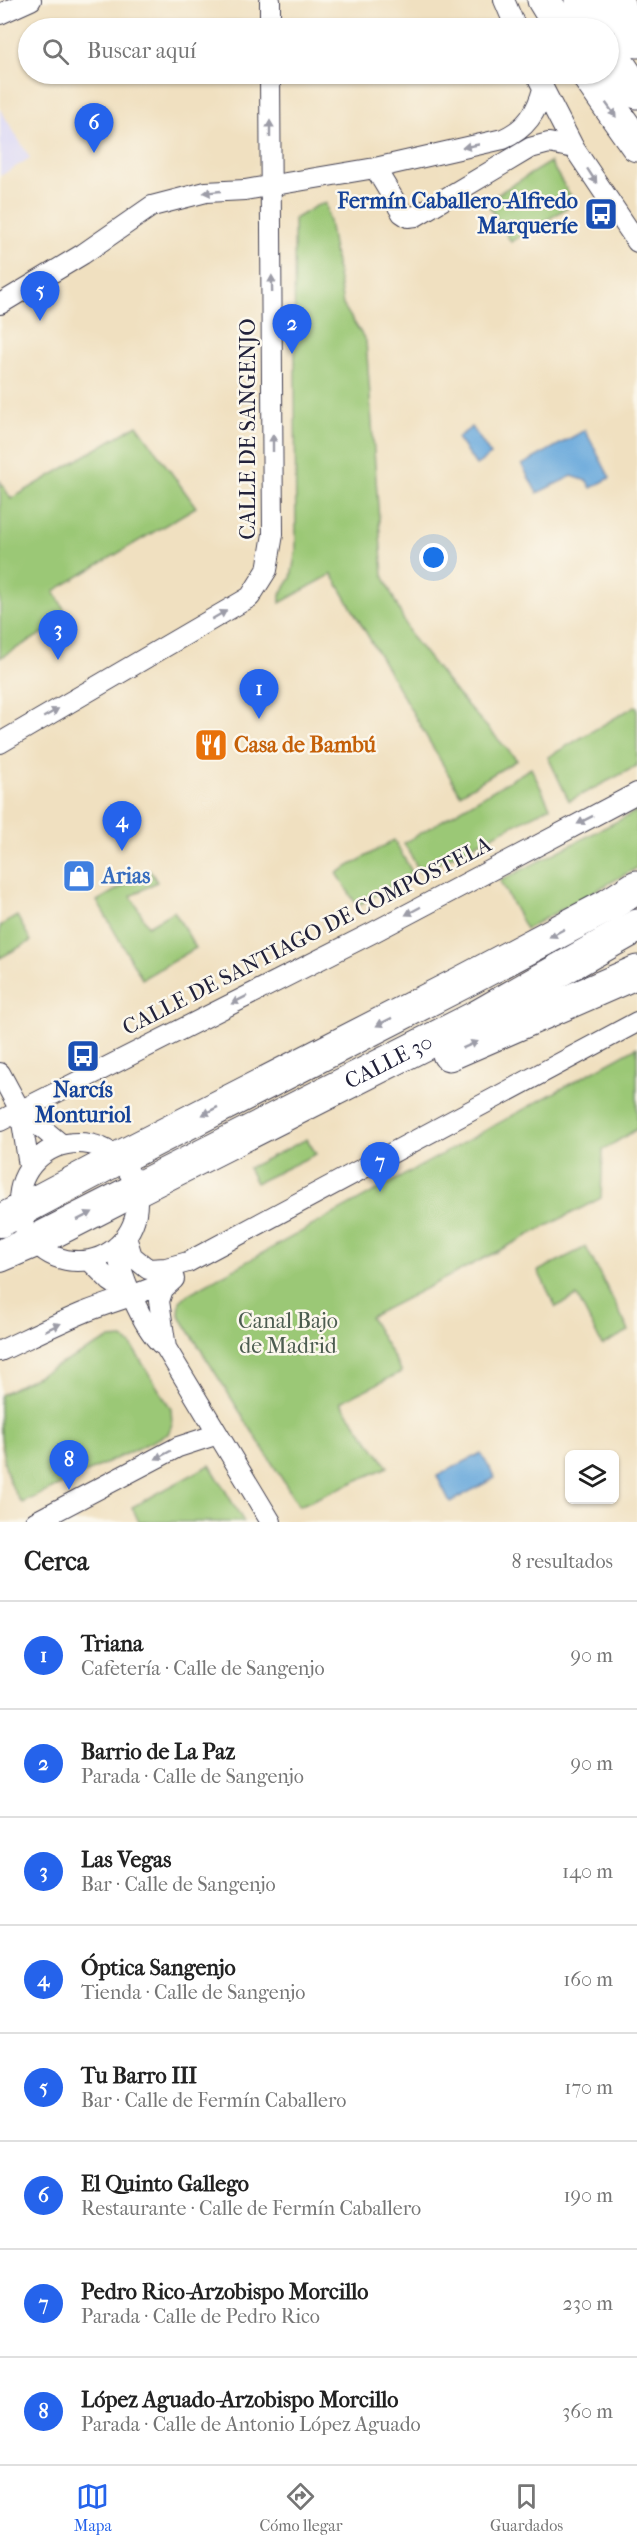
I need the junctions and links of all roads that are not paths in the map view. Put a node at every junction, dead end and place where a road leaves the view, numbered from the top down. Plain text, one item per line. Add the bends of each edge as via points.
1 (31, 0) edge
2 (270, 0) edge
3 (504, 0) edge
4 (544, 0) edge
5 (581, 0) edge
6 (615, 0) edge
7 (625, 0) edge
8 (0, 14) edge
9 (637, 16) edge
10 (270, 18) edge
11 (512, 18) edge
12 (555, 18) edge
13 (591, 18) edge
14 (637, 41) edge
15 (619, 64) edge
16 (270, 84) edge
17 (540, 84) edge
18 (542, 84) edge
19 (594, 84) edge
20 (637, 92) edge
21 (503, 139) junction
22 (637, 145) edge
23 (574, 148) junction
24 (516, 156) junction
25 (375, 168) junction
26 (270, 185) junction
27 (637, 242) edge
28 (0, 304) edge
29 (0, 743) edge
30 (637, 793) edge
31 (628, 894) edge
32 (637, 926) edge
33 (637, 941) edge
34 (637, 972) edge
35 (477, 1017) junction
36 (637, 1022) edge
37 (0, 1073) edge
38 (20, 1110) junction
39 (0, 1122) edge
40 (61, 1144) junction
41 (119, 1158) junction
42 (185, 1165) junction
43 (29, 1166) junction
44 (136, 1189) junction
45 (9, 1216) edge
46 (33, 1242) junction
47 (121, 1242) junction
48 (0, 1256) edge
49 (90, 1261) junction
50 (188, 1262) junction
51 (174, 1279) junction
52 (131, 1295) junction
53 (166, 1348) junction
54 (0, 1351) edge
55 (218, 1434) junction
56 (35, 1522) edge
57 (271, 1522) edge

1 - 8 street
2 - 10 street
3 - 11 street
4 - 12 highway
5 - 13 highway
6 - 14 highway
7 - 9 highway
15 - 20 highway
26 -> 16 street, CALLE DE SANGENJO
17 - 21 street via 538,105 529,120
18 - 23 street
19 -> 22 highway
21 - 24 street via 511,144
21 -> 25 street
23 - 24 street via 549,143
23 -> 27 street
24 - 25 street via 416,216 408,217
25 - 26 street
26 -> 28 street via 206,192 152,206
29 -> 26 street, CALLE DE SANGENJO via 250,597 267,570 273,534
30 -> 38 street, CALLE DE SANTIAGO DE COMPOSTELA via 362,938
31 -> 41 highway
32 - 35 highway, CALLE 30
33 - 35 highway
42 -> 34 highway via 248,1148
35 - 42 highway, CALLE 30
36 - 50 street
37 - 38 street
38 - 39 street, CALLE DE SANTIAGO DE COMPOSTELA
38 - 40 street
38 - 43 street
40 - 41 street via 82,1142 102,1147
40 - 43 street
41 - 44 street
41 - 45 highway
42 - 44 highway, CALLE 30
43 - 45 street
46 -> 44 highway
44 - 47 street via 138,1207
45 - 46 street
46 - 48 highway
46 - 49 street via 49,1255 69,1261
47 - 49 street
47 - 50 street via 148,1269
47 - 52 street via 119,1269
49 - 52 street
50 - 51 street
51 - 52 street
51 - 53 street via 163,1289 159,1302
52 - 53 street via 158,1342
54 -> 52 street
53 - 55 street
55 -> 56 street via 178,1447
55 - 57 street

